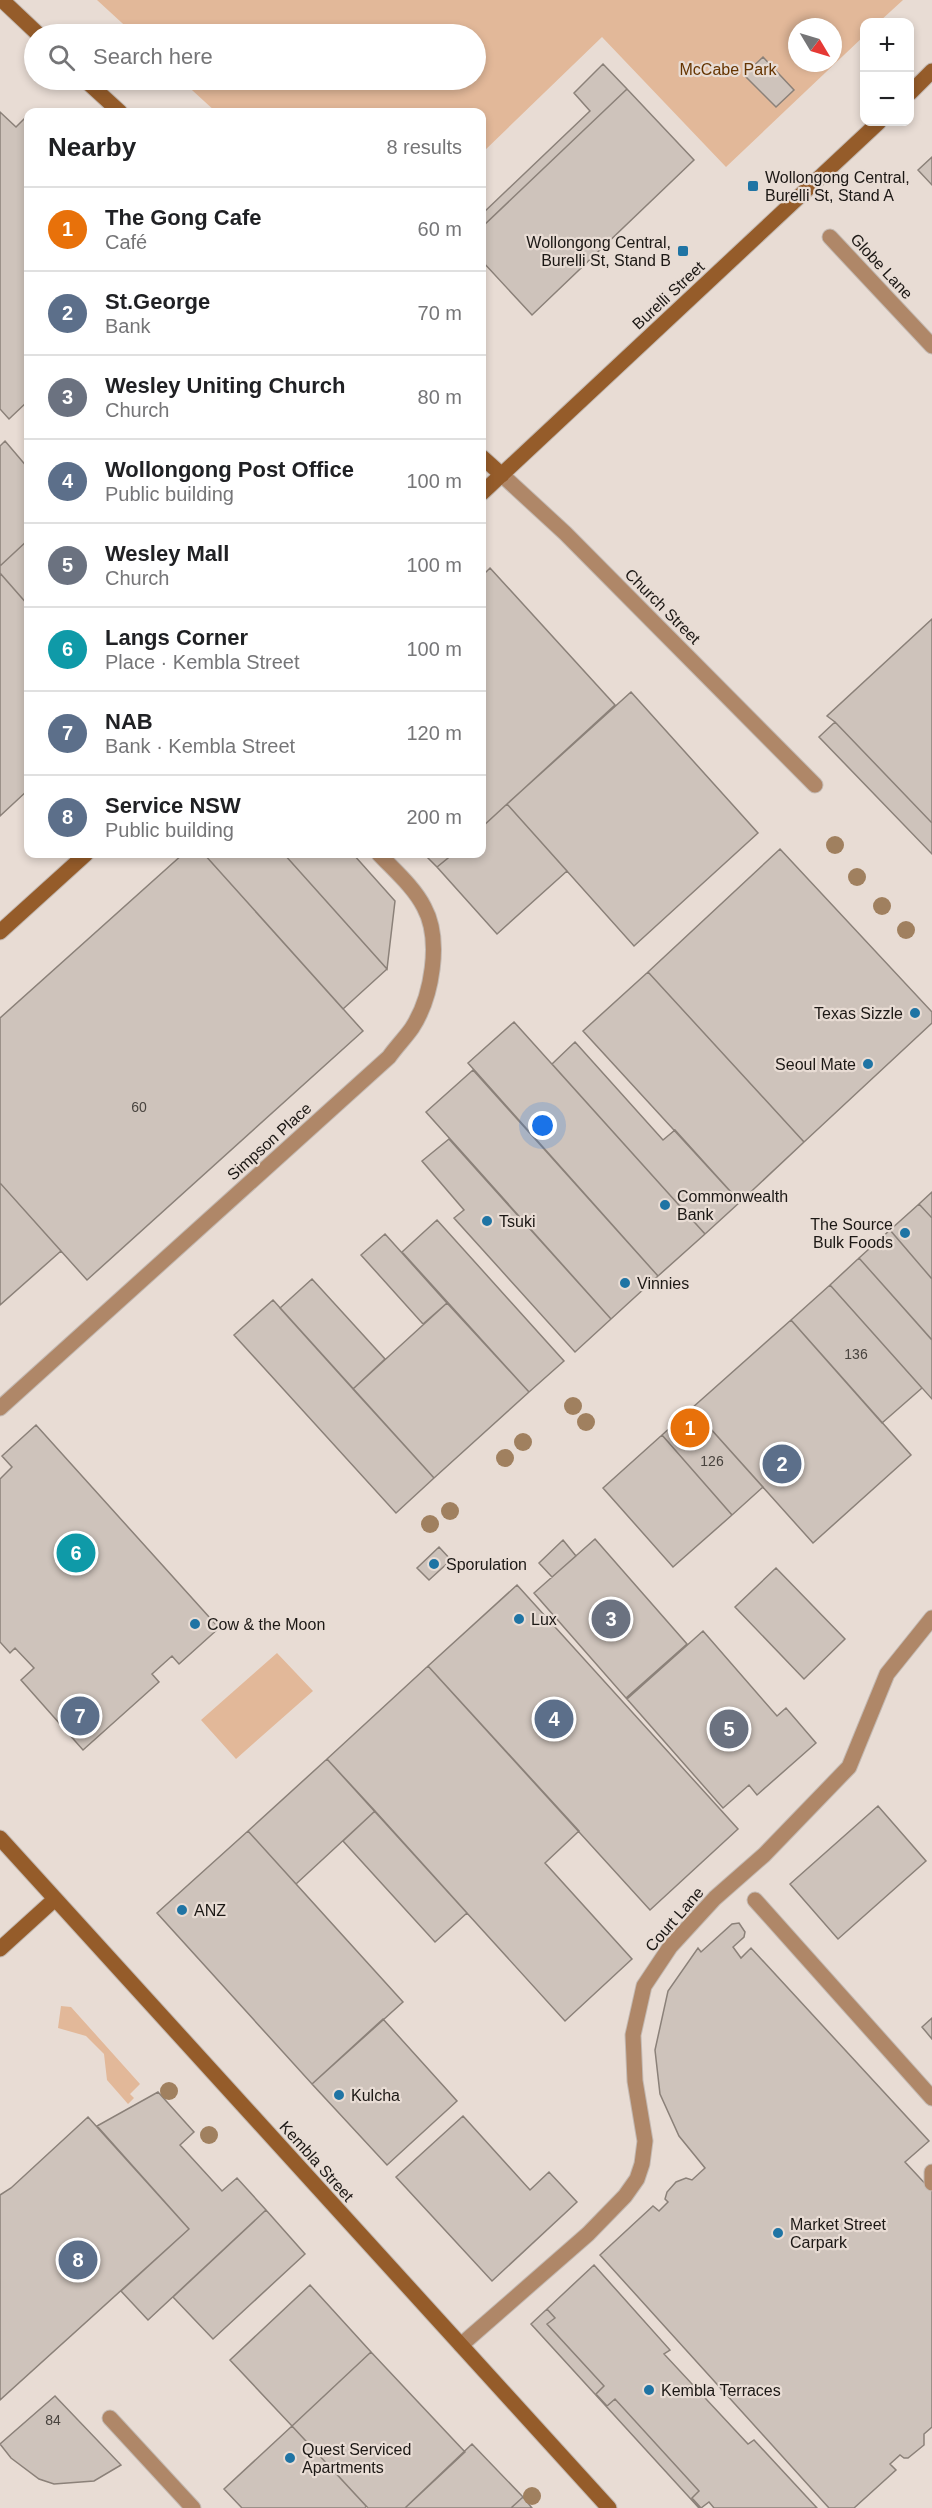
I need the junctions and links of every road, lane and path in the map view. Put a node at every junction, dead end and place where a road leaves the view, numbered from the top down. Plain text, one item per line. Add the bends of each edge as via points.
1 (2, 0) edge
2 (27, 24) edge
3 (932, 71) edge
4 (914, 88) edge
5 (96, 90) edge
6 (116, 108) edge
7 (875, 126) edge
8 (830, 237) dead end
9 (932, 346) edge
10 (486, 461) edge
11 (502, 475) junction
12 (486, 489) edge
13 (815, 785) dead end
14 (82, 858) edge
15 (383, 858) edge
16 (0, 932) edge
17 (0, 1408) edge
18 (932, 1618) edge
19 (0, 1838) edge
20 (55, 1899) junction
21 (755, 1900) dead end
22 (0, 1949) edge
23 (932, 2098) edge
24 (932, 2172) edge
25 (932, 2183) edge
26 (460, 2345) junction
27 (110, 2418) dead end
28 (193, 2508) edge
29 (609, 2508) edge

1 - 2 main road
3 - 4 main road
5 - 6 main road
7 - 11 main road, Burelli Street
8 - 9 street, Globe Lane
10 - 11 main road, Church Street
11 - 12 main road, Burelli Street
11 - 13 street, Church Street via 565,533
14 - 16 main road
15 - 17 street, Simpson Place via 418,897 434,935 432,973 413,1026 388,1057
18 - 26 street, Court Lane via 886,1674 849,1767 764,1855 715,1898 670,1947 644,1986 633,2035 635,2081 645,2141 637,2179 588,2234
19 - 20 main road, Kembla Street
20 - 22 main road
20 - 26 main road, Kembla Street
21 - 23 street
24 - 25 street
26 - 29 main road, Kembla Street
27 - 28 street

